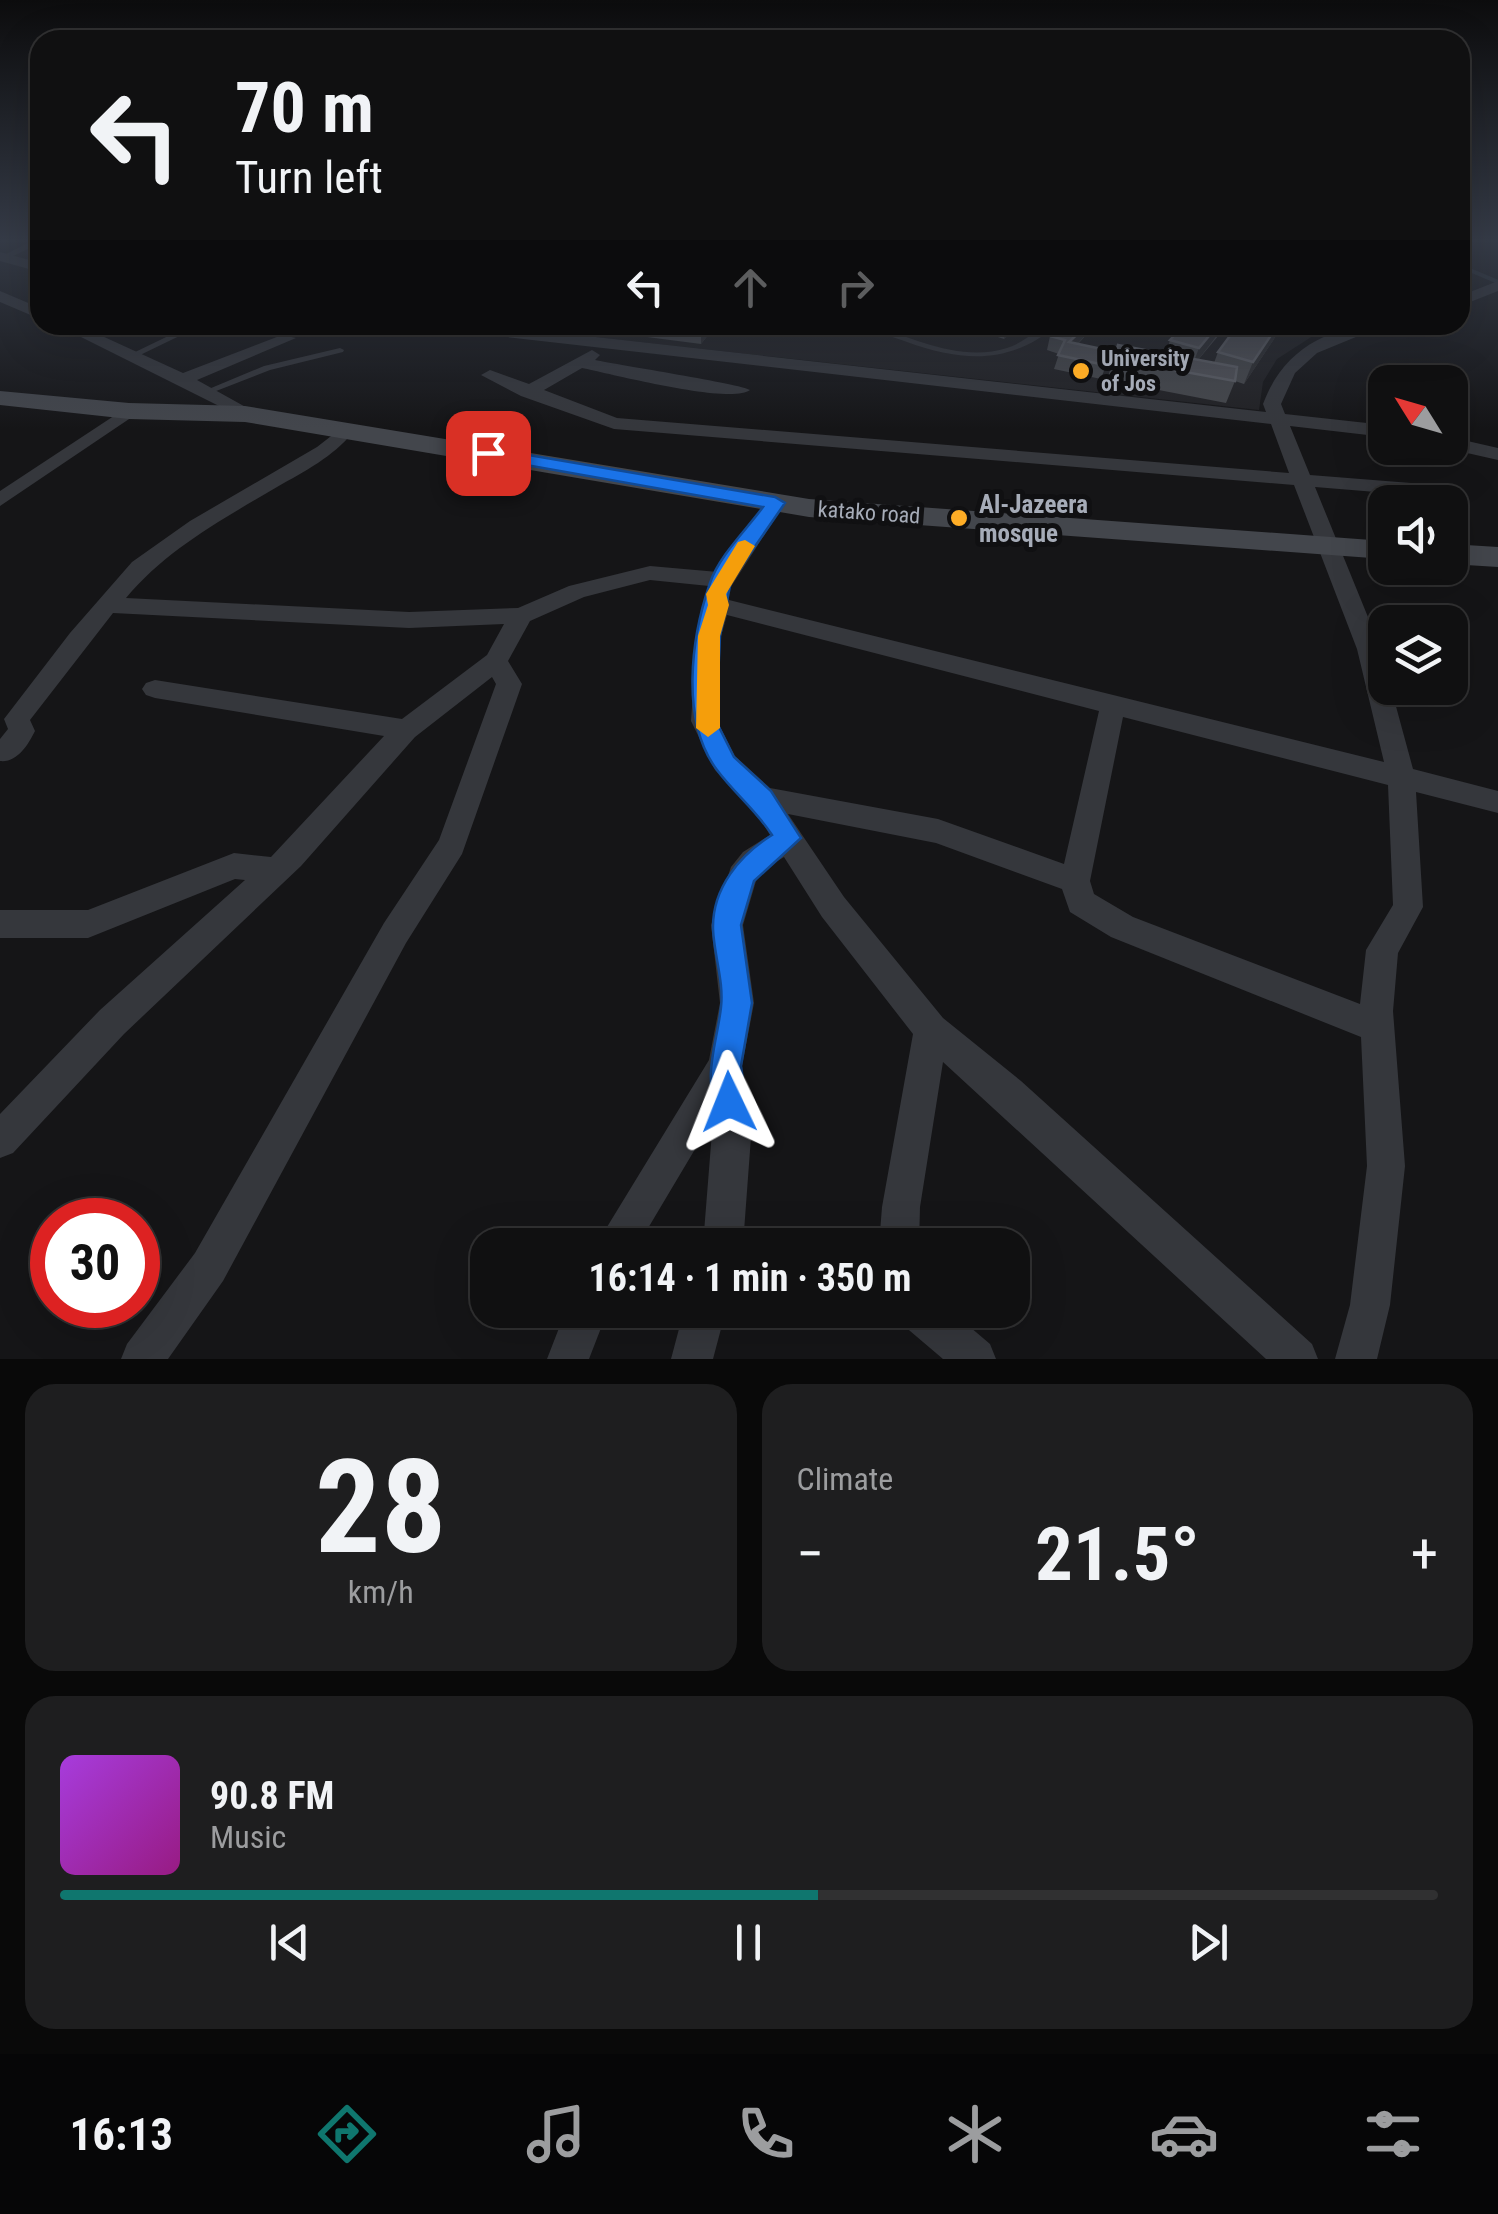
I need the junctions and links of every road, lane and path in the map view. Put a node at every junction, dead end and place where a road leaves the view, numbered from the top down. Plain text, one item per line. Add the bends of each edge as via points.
1 (88, 335) edge
2 (176, 335) edge
3 (539, 335) edge
4 (895, 335) edge
5 (1042, 335) edge
6 (1341, 335) edge
7 (288, 338) dead end
8 (614, 343) junction
9 (340, 350) dead end
10 (133, 355) junction
11 (580, 362) junction
12 (490, 376) dead end
13 (184, 379) junction
14 (208, 390) junction
15 (741, 390) dead end
16 (527, 392) junction
17 (0, 398) edge
18 (129, 411) junction
19 (245, 414) junction
20 (1276, 421) junction
21 (1368, 429) edge
22 (344, 432) junction
23 (1468, 446) edge
24 (1498, 454) edge
25 (1300, 480) junction
26 (1368, 486) edge
27 (0, 500) edge
28 (775, 503) junction
29 (1328, 546) junction
30 (1368, 549) edge
31 (1468, 555) edge
32 (1498, 557) edge
33 (720, 593) junction
34 (112, 605) junction
35 (520, 616) junction
36 (496, 661) junction
37 (155, 688) dead end
38 (1113, 704) junction
39 (406, 730) junction
40 (5, 752) dead end
41 (1401, 777) junction
42 (762, 798) junction
43 (1498, 802) edge
44 (788, 838) junction
45 (276, 870) junction
46 (1075, 881) junction
47 (0, 924) edge
48 (1376, 1026) junction
49 (931, 1030) junction
50 (725, 1066) junction
51 (0, 1140) edge
52 (626, 1228) edge
53 (725, 1228) edge
54 (900, 1228) edge
55 (581, 1328) edge
56 (700, 1328) edge
57 (939, 1328) edge
58 (142, 1359) edge
59 (568, 1359) edge
60 (692, 1359) edge
61 (975, 1359) edge
62 (1297, 1359) edge
63 (1356, 1359) edge

1 - 10 street
2 - 10 lane
3 - 8 street
4 - 5 lane via 943,352 995,356
6 - 20 street via 1298,356 1276,388
7 - 13 street
8 - 11 street
8 - 20 street
9 - 14 lane
10 - 13 street
11 - 15 street
11 - 16 street
12 - 16 street
13 - 14 street
14 - 19 street
16 - 25 street via 614,423 654,428
17 - 18 street, katako road
18 - 19 street, katako road
18 - 27 street
19 - 22 street, katako road
20 - 21 street
20 - 25 street
22 - 28 street, katako road
22 - 34 street via 324,452 140,567
23 - 24 street
25 - 26 street
25 - 29 street
28 - 29 street, katako road
28 - 33 street
29 - 30 street, katako road
29 - 41 street via 1370,649
31 - 32 street
33 - 35 street via 650,573 577,591
33 - 38 street
33 - 42 street via 709,636 704,721 725,763
34 - 35 street via 409,620
34 - 40 street via 18,720 22,731
35 - 36 street
36 - 39 street
36 - 58 street via 509,684 452,845 209,1266
37 - 39 street
38 - 41 street
38 - 46 street
39 - 45 street
41 - 43 street
41 - 48 street via 1408,907 1382,950
42 - 44 street
42 - 46 street via 938,831
44 - 49 street via 833,907
44 - 50 street via 742,876 727,925 737,1003
45 - 47 street via 234,866 88,924
45 - 51 street via 112,1022
46 - 48 street via 1081,902 1122,927
48 - 63 street via 1386,1166 1370,1305
49 - 54 street
49 - 62 street
50 - 52 street
50 - 53 street via 734,1138
55 - 59 street
56 - 60 street
57 - 61 street

